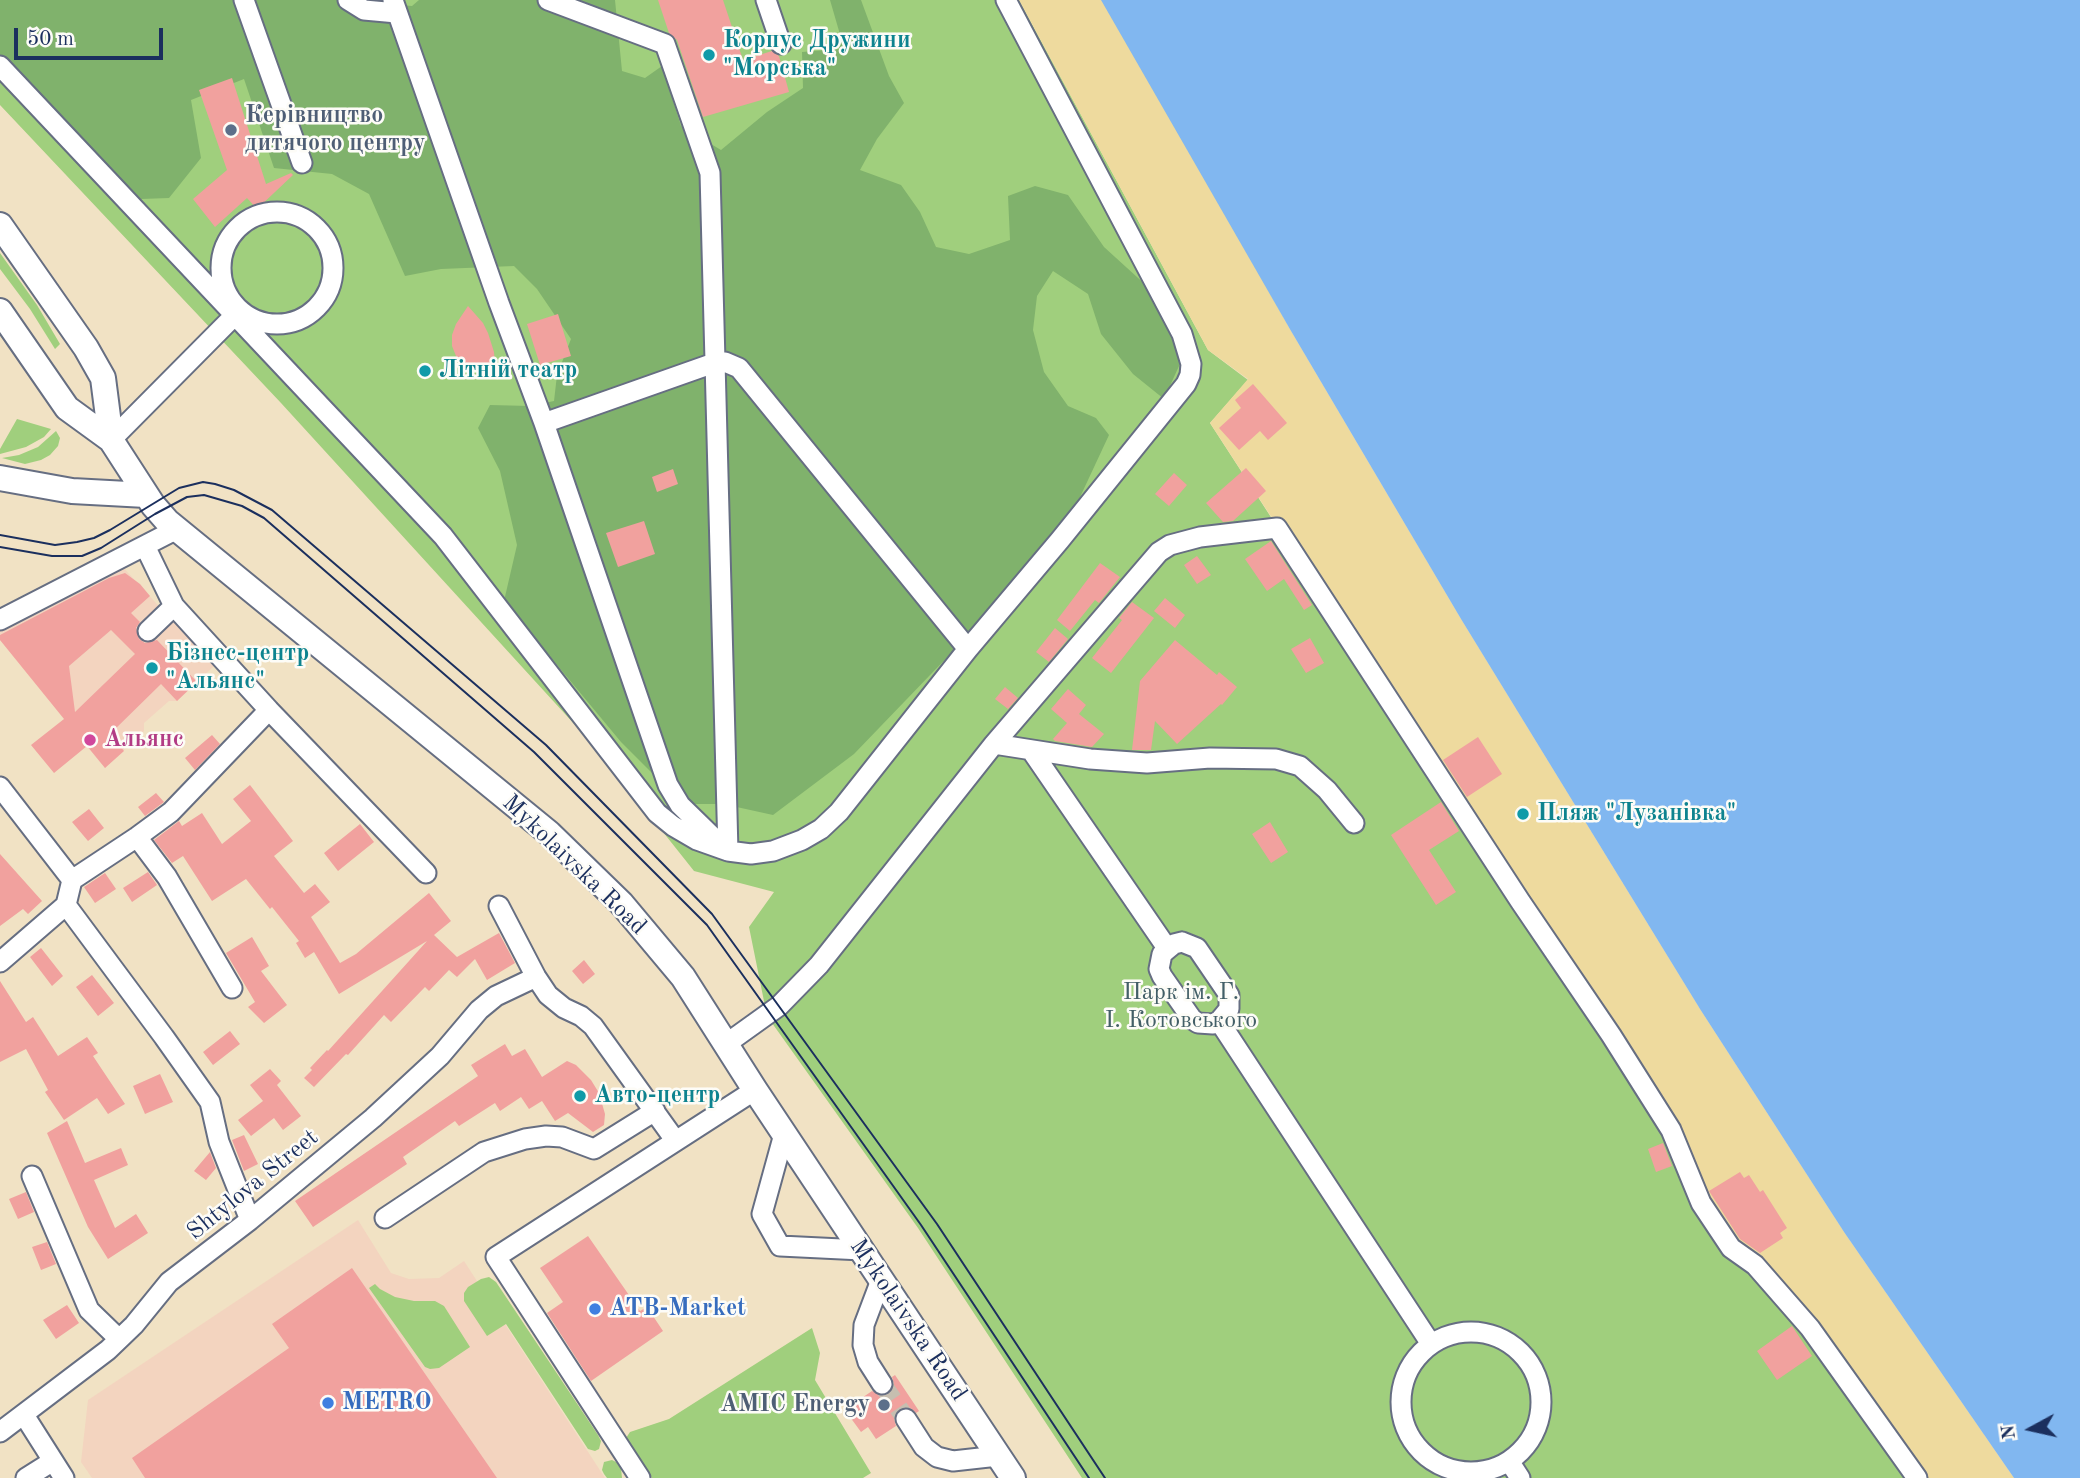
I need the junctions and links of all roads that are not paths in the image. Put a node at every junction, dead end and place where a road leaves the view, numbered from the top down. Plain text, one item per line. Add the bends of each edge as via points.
1 (244, 0) edge
2 (348, 0) edge
3 (548, 0) edge
4 (766, 0) edge
5 (1006, 0) edge
6 (395, 7) edge
7 (781, 44) dead end
8 (0, 66) edge
9 (302, 163) dead end
10 (0, 225) edge
11 (0, 311) edge
12 (236, 313) junction
13 (714, 363) junction
14 (544, 423) junction
15 (111, 440) junction
16 (0, 478) edge
17 (146, 495) junction
18 (177, 529) junction
19 (145, 546) junction
20 (174, 606) junction
21 (0, 620) edge
22 (148, 631) dead end
23 (968, 649) junction
24 (269, 710) junction
25 (994, 744) junction
26 (1031, 750) junction
27 (0, 787) edge
28 (1354, 823) dead end
29 (137, 837) junction
30 (728, 851) junction
31 (426, 873) dead end
32 (72, 880) junction
33 (66, 905) junction
34 (499, 906) dead end
35 (1167, 948) junction
36 (0, 962) edge
37 (536, 977) junction
38 (232, 988) dead end
39 (1219, 1021) junction
40 (726, 1044) junction
41 (755, 1090) junction
42 (655, 1111) junction
43 (784, 1134) junction
44 (675, 1140) junction
45 (32, 1176) dead end
46 (385, 1218) dead end
47 (250, 1220) junction
48 (862, 1250) junction
49 (881, 1280) junction
50 (119, 1339) junction
51 (1431, 1344) junction
52 (882, 1384) tunnel mouth
53 (24, 1415) junction
54 (906, 1419) tunnel mouth
55 (0, 1432) edge
56 (998, 1456) junction
57 (53, 1461) junction
58 (1509, 1461) junction
59 (26, 1478) edge
60 (64, 1478) edge
61 (640, 1478) edge
62 (1013, 1478) edge
63 (1520, 1478) edge
64 (1917, 1478) edge

1 - 9 street
2 - 6 street via 364,10
3 - 13 street via 665,44 710,173
4 - 7 street
5 - 23 street via 1182,334 1191,364 1186,384
6 - 14 street
8 - 12 street
10 - 15 main road via 103,377
11 - 15 main road via 67,408
12 - 12 street via 275,325 311,314 332,283 330,246 320,230 305,218 279,211 252,216 237,227 221,260 222,278
12 - 15 street
12 - 30 street via 443,536 657,813 697,840
13 - 14 street
13 - 23 street via 739,368
13 - 30 street
14 - 30 street via 668,785 680,805
15 - 17 main road, Mykolaivska Road
16 - 17 main road via 72,491
17 - 18 main road, Mykolaivska Road
18 - 19 street
18 - 40 main road, Mykolaivska Road via 549,833 621,903 683,977
19 - 20 street
19 - 21 street
20 - 22 street
20 - 24 street
23 - 30 street via 821,829 773,851
24 - 29 street via 171,812
24 - 31 street
25 - 26 street
25 - 40 street via 819,965 779,1006
25 - 64 street via 1159,552 1192,538 1277,528 1671,1130 1701,1203 1731,1248 1755,1265 1810,1328
26 - 28 street via 1147,763 1276,759 1300,766 1328,789
26 - 35 street
27 - 32 street
29 - 32 street
29 - 38 street via 167,877
32 - 33 street
33 - 36 street
33 - 47 street via 210,1102 219,1142
34 - 37 street
35 - 39 street via 1159,969 1188,1013 1198,1023
35 - 39 street via 1182,942 1202,954 1229,995 1228,1009
37 - 42 street via 548,995 593,1026
37 - 47 street, Shtylova Street via 496,996 479,1010 440,1056 373,1118
39 - 51 street
40 - 41 main road, Mykolaivska Road
41 - 43 main road, Mykolaivska Road
41 - 44 street
42 - 44 street
42 - 46 street via 594,1149 546,1136 484,1152
43 - 48 main road, Mykolaivska Road
43 - 48 street via 762,1214 780,1246
44 - 61 street via 496,1258
45 - 50 street via 89,1310
47 - 50 street, Shtylova Street via 169,1282
48 - 49 main road, Mykolaivska Road
49 - 52 street via 864,1325 863,1345
49 - 56 main road, Mykolaivska Road
50 - 53 street, Shtylova Street
51 - 58 street via 1412,1364 1402,1390 1402,1415 1413,1441 1429,1458 1451,1469 1481,1471
51 - 58 street via 1467,1332 1486,1334 1504,1340 1528,1363 1538,1385 1539,1415 1533,1433
53 - 55 street, Shtylova Street
53 - 57 street
54 - 56 street via 924,1447 937,1457 953,1461
56 - 62 main road, Mykolaivska Road
57 - 59 street
57 - 60 street
58 - 63 street

